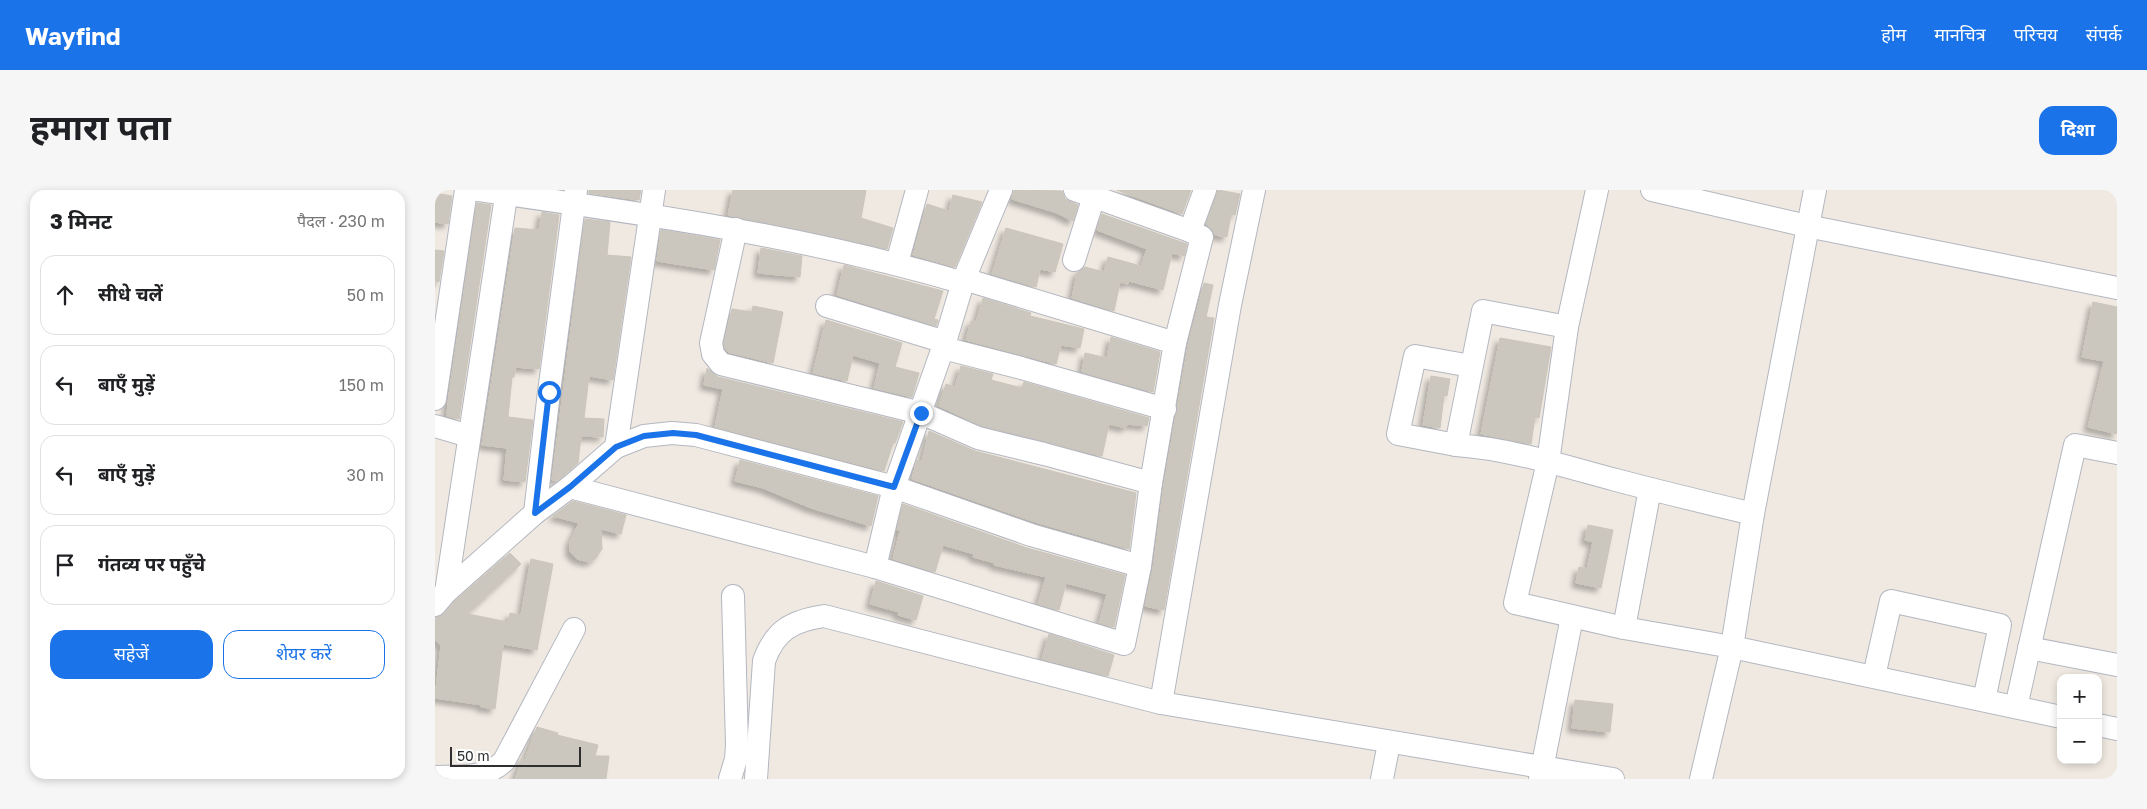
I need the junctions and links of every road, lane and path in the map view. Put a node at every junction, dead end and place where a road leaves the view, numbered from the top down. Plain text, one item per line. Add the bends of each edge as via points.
1 (466, 190) edge
2 (478, 190) edge
3 (653, 190) edge
4 (917, 190) edge
5 (1001, 190) edge
6 (1205, 190) edge
7 (1254, 190) edge
8 (1597, 190) edge
9 (1652, 190) edge
10 (1815, 190) edge
11 (507, 192) edge
12 (1088, 192) edge
13 (575, 197) edge
14 (650, 216) junction
15 (1807, 226) junction
16 (736, 229) junction
17 (1190, 231) junction
18 (1074, 260) dead end
19 (897, 263) junction
20 (964, 281) junction
21 (2117, 288) edge
22 (827, 306) dead end
23 (1567, 327) junction
24 (1175, 343) junction
25 (944, 345) junction
26 (1471, 366) junction
27 (435, 399) edge
28 (1165, 409) junction
29 (921, 413) junction
30 (435, 426) edge
31 (469, 436) junction
32 (1456, 445) junction
33 (616, 447) junction
34 (2117, 453) edge
35 (1548, 462) junction
36 (1151, 483) junction
37 (570, 487) junction
38 (894, 487) junction
39 (1650, 489) junction
40 (535, 513) junction
41 (1753, 514) junction
42 (1141, 566) junction
43 (875, 568) junction
44 (733, 596) dead end
45 (440, 598) edge
46 (1572, 617) junction
47 (1624, 628) junction
48 (574, 630) dead end
49 (1732, 647) junction
50 (2029, 648) junction
51 (2117, 665) edge
52 (1874, 676) junction
53 (1984, 700) junction
54 (1161, 703) junction
55 (2016, 707) junction
56 (2057, 716) edge
57 (2102, 726) edge
58 (2117, 729) edge
59 (1389, 742) junction
60 (1542, 772) edge
61 (435, 777) edge
62 (731, 779) edge
63 (756, 779) edge
64 (1382, 779) edge
65 (1613, 779) edge
66 (1701, 779) edge

1 - 27 street
2 - 11 street
3 - 14 street
4 - 19 street
5 - 20 street
6 - 17 street
7 - 54 street via 1230,305
8 - 23 street
9 - 15 street
10 - 15 street
11 - 13 street
11 - 31 street
12 - 17 street
12 - 18 street
13 - 14 street
13 - 40 street
14 - 16 street
14 - 33 street
15 - 21 street
15 - 41 street
16 - 19 street
16 - 29 street via 711,343 713,354 721,364
17 - 24 street via 1202,237
19 - 20 street
20 - 24 street
20 - 25 street
22 - 25 street
23 - 26 street via 1483,311
23 - 35 street
24 - 28 street
25 - 28 street
25 - 29 street
26 - 32 street
26 - 32 street via 1415,356 1398,434
28 - 36 street
29 - 36 street via 978,438
29 - 38 street
30 - 31 street
31 - 45 street
32 - 35 street via 1486,447
33 - 37 street
33 - 38 street via 644,436 696,435
34 - 50 street via 2075,445
35 - 39 street
35 - 46 street via 1515,603
36 - 42 street
37 - 40 street
37 - 43 street
38 - 42 street via 1031,535
38 - 43 street
39 - 41 street
39 - 47 street
40 - 45 street
41 - 49 street
42 - 43 street via 1124,644
44 - 62 street via 737,745
46 - 47 street
46 - 60 street
47 - 49 street
48 - 61 street via 504,761 486,773
49 - 52 street
49 - 66 street
50 - 51 street
50 - 55 street
52 - 53 street
52 - 53 street via 1891,601 2000,625
53 - 55 street
54 - 59 street
54 - 63 street via 824,616 806,619 779,633 764,661
55 - 56 street
57 - 58 street
59 - 60 street
59 - 64 street
60 - 65 street

